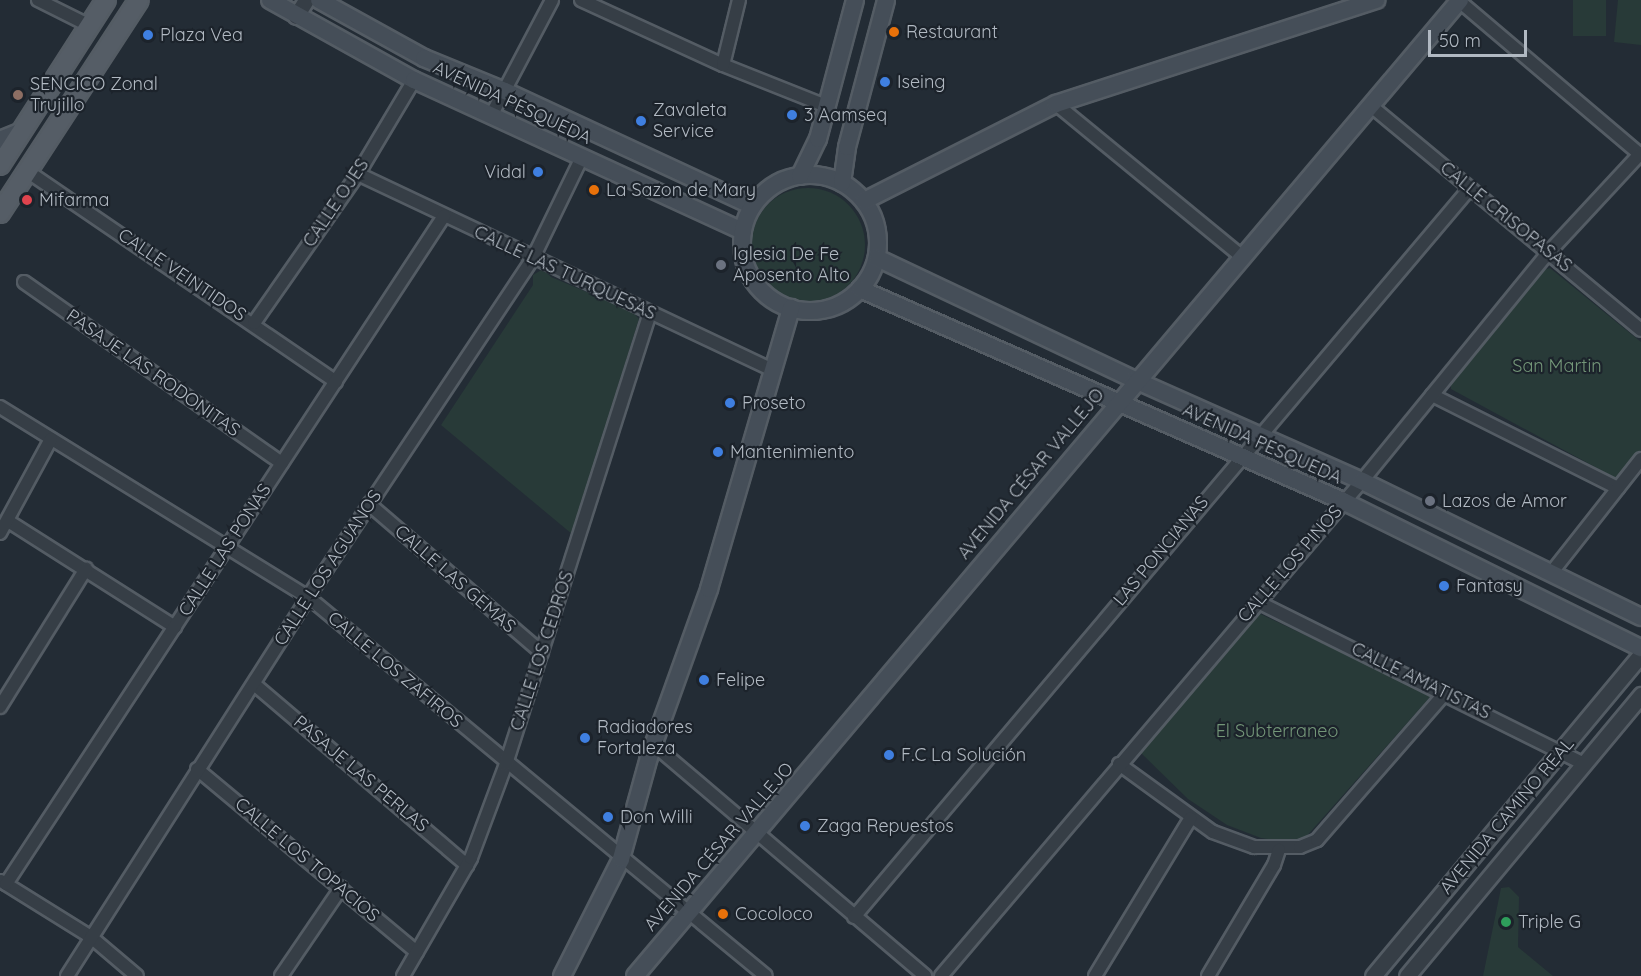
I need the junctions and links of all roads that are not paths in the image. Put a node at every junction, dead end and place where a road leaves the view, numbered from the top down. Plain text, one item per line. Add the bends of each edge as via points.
1 (38, 0) edge
2 (106, 0) edge
3 (139, 0) edge
4 (270, 0) edge
5 (306, 0) edge
6 (319, 0) edge
7 (552, 0) edge
8 (581, 0) edge
9 (739, 0) edge
10 (855, 0) edge
11 (886, 0) edge
12 (1377, 0) edge
13 (1459, 0) edge
14 (296, 16) junction
15 (90, 26) junction
16 (723, 65) junction
17 (414, 80) junction
18 (505, 91) junction
19 (1056, 104) junction
20 (1370, 105) junction
21 (826, 106) junction
22 (492, 114) junction
23 (1, 154) edge
24 (1640, 154) edge
25 (582, 157) junction
26 (27, 171) junction
27 (358, 174) junction
28 (800, 176) junction
29 (842, 183) junction
30 (1470, 188) junction
31 (864, 201) junction
32 (753, 206) junction
33 (0, 213) edge
34 (444, 216) junction
35 (743, 231) junction
36 (1549, 252) junction
37 (1241, 256) junction
38 (533, 258) junction
39 (877, 258) junction
40 (24, 282) dead end
41 (861, 290) junction
42 (791, 308) junction
43 (650, 313) junction
44 (254, 323) junction
45 (1641, 330) edge
46 (773, 370) junction
47 (1135, 380) junction
48 (336, 382) junction
49 (1432, 395) junction
50 (1117, 401) junction
51 (0, 407) edge
52 (1259, 434) junction
53 (51, 439) junction
54 (1241, 456) junction
55 (1641, 459) edge
56 (282, 463) junction
57 (1362, 481) junction
58 (1618, 488) junction
59 (1343, 501) junction
60 (369, 504) junction
61 (8, 521) junction
62 (0, 533) edge
63 (227, 547) junction
64 (1516, 555) junction
65 (86, 569) junction
66 (1552, 572) junction
67 (1502, 580) junction
68 (308, 597) junction
69 (1257, 602) junction
70 (1641, 617) edge
71 (175, 627) junction
72 (1641, 648) edge
73 (542, 653) junction
74 (1641, 654) edge
75 (254, 684) junction
76 (1446, 692) junction
77 (1641, 695) edge
78 (0, 707) edge
79 (654, 745) junction
80 (1562, 751) junction
81 (506, 764) junction
82 (1119, 764) junction
83 (1584, 764) junction
84 (196, 769) junction
85 (1190, 819) junction
86 (759, 833) junction
87 (1279, 850) junction
88 (621, 859) junction
89 (467, 865) junction
90 (3, 882) edge
91 (340, 888) junction
92 (687, 914) junction
93 (854, 917) junction
94 (91, 937) junction
95 (417, 952) junction
96 (67, 976) edge
97 (137, 976) edge
98 (281, 976) edge
99 (403, 976) edge
100 (562, 976) edge
101 (634, 976) edge
102 (765, 976) edge
103 (925, 976) edge
104 (941, 976) edge
105 (1095, 976) edge
106 (1208, 976) edge
107 (1373, 976) edge
108 (1407, 976) edge

1 - 15 street
2 - 15 main road
3 - 26 main road
4 - 14 main road, AVENIDA PESQUEDA
5 - 14 street
6 - 18 main road, AVENIDA PESQUEDA via 424,58
7 - 18 street
8 - 16 street
9 - 16 street
10 - 21 main road
11 - 29 main road
12 - 19 main road
13 - 20 main road, AVENIDA CÉSAR VALLEJO
13 - 24 street
14 - 17 main road, AVENIDA PESQUEDA
15 - 23 main road via 22,131
16 - 21 street
17 - 22 main road, AVENIDA PESQUEDA
17 - 27 street, CALLE OJES
18 - 22 street
18 - 32 main road, AVENIDA PESQUEDA
19 - 31 main road
19 - 37 street
20 - 30 street, CALLE CRISOPASAS
20 - 37 main road, AVENIDA CÉSAR VALLEJO
21 - 28 main road via 818,139
22 - 25 main road, AVENIDA PESQUEDA
23 - 26 street
24 - 36 street, CALLE LOS PINOS
25 - 35 main road, AVENIDA PESQUEDA
25 - 38 street, CALLE LOS AGUANOS
26 - 33 main road
26 - 44 street, CALLE VEINTIDOS
27 - 34 street, CALLE LAS TURQUESAS
27 - 44 street, CALLE OJES
28 - 29 main road
28 - 32 main road via 774,186
29 - 31 main road
30 - 36 street, CALLE CRISOPASAS
30 - 52 street, LAS PONCIANAS
31 - 39 main road via 874,218
32 - 35 main road
34 - 38 street, CALLE LAS TURQUESAS
34 - 48 street, CALLE LAS PONAS
35 - 42 main road via 748,270 758,287
36 - 45 street, CALLE CRISOPASAS
36 - 49 street, CALLE LOS PINOS
37 - 47 main road, AVENIDA CÉSAR VALLEJO
38 - 43 street, CALLE LAS TURQUESAS
38 - 60 street, CALLE LOS AGUANOS
39 - 41 main road
39 - 47 main road, AVENIDA PESQUEDA
40 - 56 street, PASAJE LAS RODONITAS
41 - 42 main road via 836,306 806,311
41 - 50 main road, AVENIDA PESQUEDA
42 - 46 main road
43 - 46 street, CALLE LAS TURQUESAS
43 - 73 street, CALLE LOS CEDROS
44 - 48 street, CALLE VEINTIDOS
46 - 79 main road via 709,589
47 - 50 main road, AVENIDA CÉSAR VALLEJO
47 - 52 main road, AVENIDA PESQUEDA
48 - 56 street, CALLE LAS PONAS
49 - 57 street, CALLE LOS PINOS
49 - 58 street
50 - 54 main road, AVENIDA PESQUEDA
50 - 86 main road, AVENIDA CÉSAR VALLEJO
51 - 53 street, CALLE LOS ZAFIROS
52 - 54 street, LAS PONCIANAS
52 - 57 main road, AVENIDA PESQUEDA
53 - 61 street
53 - 63 street, CALLE LOS ZAFIROS
54 - 59 main road, AVENIDA PESQUEDA
54 - 93 street, LAS PONCIANAS
55 - 58 street
56 - 63 street, CALLE LAS PONAS
57 - 59 street, CALLE LOS PINOS
57 - 64 main road, AVENIDA PESQUEDA
58 - 66 street
59 - 67 main road, AVENIDA PESQUEDA
59 - 69 street, CALLE LOS PINOS
60 - 68 street, CALLE LOS AGUANOS
60 - 73 street, CALLE LAS GEMAS
61 - 62 street
61 - 65 street
63 - 68 street, CALLE LOS ZAFIROS
63 - 71 street, CALLE LAS PONAS
64 - 66 main road, AVENIDA PESQUEDA
64 - 67 main road
65 - 71 street
65 - 78 street
66 - 70 main road, AVENIDA PESQUEDA
67 - 72 main road, AVENIDA PESQUEDA
68 - 75 street, CALLE LOS AGUANOS
68 - 81 street, CALLE LOS ZAFIROS
69 - 76 street, CALLE AMATISTAS
69 - 82 street, CALLE LOS PINOS
71 - 90 street, CALLE LAS PONAS
73 - 81 street, CALLE LOS CEDROS
74 - 80 street, AVENIDA CAMINO REAL
75 - 84 street, CALLE LOS AGUANOS
75 - 89 street, PASAJE LAS PERLAS
76 - 80 street, CALLE AMATISTAS
76 - 87 street via 1317,840
77 - 83 street, AVENIDA CAMINO REAL
79 - 86 street
79 - 88 main road
80 - 83 street, CALLE AMATISTAS
80 - 107 street, AVENIDA CAMINO REAL
81 - 88 street, CALLE LOS ZAFIROS
81 - 89 street, CALLE LOS CEDROS
82 - 85 street
82 - 104 street, CALLE LOS PINOS
83 - 108 street, AVENIDA CAMINO REAL
84 - 91 street, CALLE LOS TOPACIOS
84 - 94 street, CALLE LOS AGUANOS
85 - 87 street via 1241,843
85 - 105 street
86 - 92 main road, AVENIDA CÉSAR VALLEJO
86 - 93 street
87 - 106 street via 1274,865
88 - 92 street
88 - 100 main road
89 - 95 street, CALLE LOS CEDROS
90 - 94 street
91 - 95 street, CALLE LOS TOPACIOS
91 - 98 street
92 - 101 main road, AVENIDA CÉSAR VALLEJO
92 - 102 street
93 - 103 street
94 - 96 street, CALLE LOS AGUANOS
94 - 97 street
95 - 99 street, CALLE LOS CEDROS

